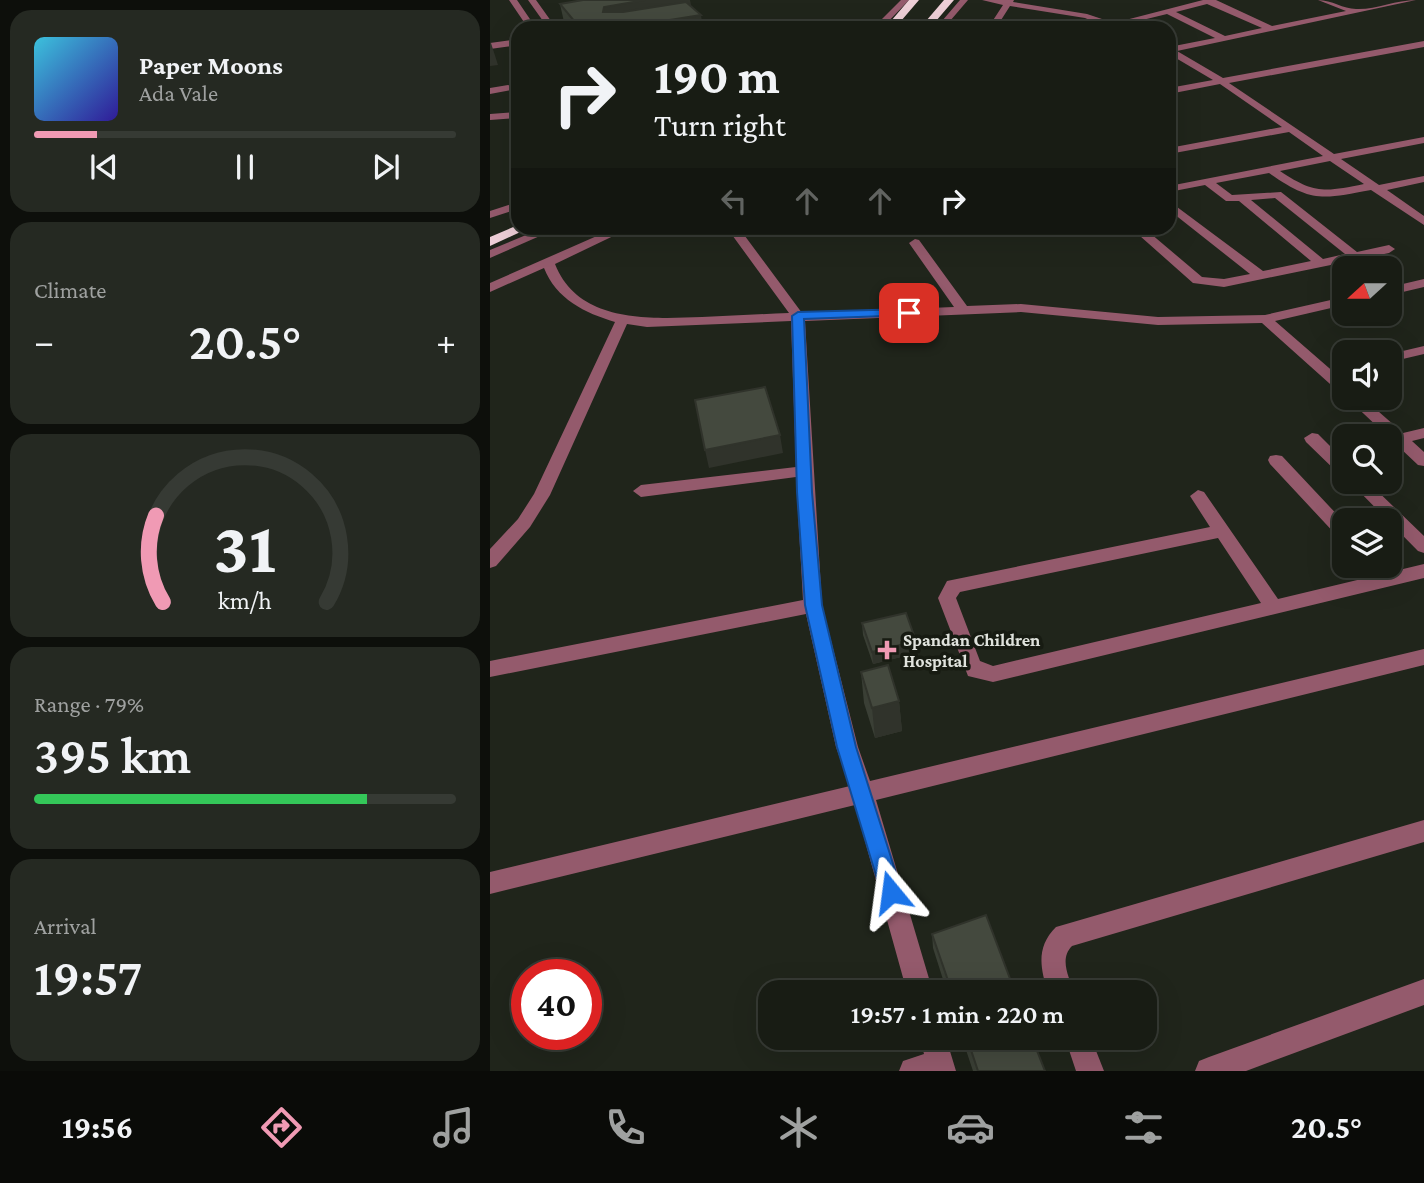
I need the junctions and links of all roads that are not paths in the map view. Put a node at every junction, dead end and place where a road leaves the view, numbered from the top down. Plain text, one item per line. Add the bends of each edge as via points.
1 (513, 0) edge
2 (532, 0) edge
3 (905, 0) edge
4 (914, 0) edge
5 (949, 0) edge
6 (964, 0) edge
7 (986, 0) edge
8 (1322, 0) edge
9 (1412, 0) edge
10 (1209, 1) edge
11 (1009, 2) edge
12 (1168, 11) junction
13 (1355, 12) junction
14 (527, 21) edge
15 (547, 21) edge
16 (884, 21) edge
17 (896, 21) edge
18 (931, 21) edge
19 (946, 21) edge
20 (997, 21) edge
21 (1102, 21) edge
22 (1135, 21) edge
23 (1271, 29) junction
24 (1224, 39) junction
25 (511, 43) edge
26 (1424, 44) edge
27 (490, 46) edge
28 (1176, 49) edge
29 (1176, 54) edge
30 (1221, 81) junction
31 (508, 88) dead end
32 (490, 90) edge
33 (1176, 90) edge
34 (511, 116) edge
35 (490, 117) edge
36 (1290, 129) junction
37 (1424, 140) edge
38 (1176, 150) edge
39 (1332, 159) junction
40 (1272, 170) junction
41 (1424, 179) edge
42 (1207, 182) junction
43 (1375, 187) junction
44 (1176, 188) edge
45 (1242, 198) junction
46 (511, 208) edge
47 (1176, 210) edge
48 (490, 215) edge
49 (511, 219) edge
50 (1424, 221) edge
51 (490, 227) edge
52 (511, 233) edge
53 (535, 235) edge
54 (608, 235) edge
55 (741, 235) edge
56 (1145, 235) edge
57 (490, 242) edge
58 (915, 243) dead end
59 (1389, 249) dead end
60 (490, 254) edge
61 (1354, 256) joint
62 (1332, 261) edge
63 (548, 262) junction
64 (1321, 263) junction
65 (1259, 275) junction
66 (1424, 283) edge
67 (490, 288) edge
68 (1402, 288) edge
69 (1332, 304) edge
70 (964, 311) junction
71 (798, 316) junction
72 (1265, 320) junction
73 (622, 321) junction
74 (1424, 351) edge
75 (1402, 356) edge
76 (1332, 372) edge
77 (1325, 373) junction
78 (1332, 379) edge
79 (1368, 410) edge
80 (1384, 424) edge
81 (1424, 433) edge
82 (1312, 438) dead end
83 (1402, 439) edge
84 (1402, 440) edge
85 (1332, 457) edge
86 (1276, 460) dead end
87 (1424, 461) edge
88 (805, 471) junction
89 (641, 491) dead end
90 (1370, 494) edge
91 (1198, 496) dead end
92 (1332, 520) edge
93 (1222, 531) junction
94 (1424, 547) edge
95 (490, 561) edge
96 (1424, 571) edge
97 (1388, 580) joint
98 (814, 605) junction
99 (1273, 606) junction
100 (1424, 657) edge
101 (490, 669) edge
102 (863, 792) junction
103 (1424, 831) edge
104 (490, 883) edge
105 (917, 980) edge
106 (1058, 980) edge
107 (1424, 992) edge
108 (1082, 1050) edge
109 (938, 1057) edge
110 (913, 1071) edge
111 (1090, 1071) edge
112 (1209, 1071) edge

1 - 14 street
2 - 15 street
3 - 16 street
4 - 17 highway
5 - 18 highway
6 - 19 street
7 - 11 street
8 - 13 street
9 - 13 street
10 - 12 street
10 - 23 street
11 - 20 street
11 - 21 street
12 - 22 street
12 - 24 street
13 - 23 street
23 - 24 street
24 - 28 street
25 - 27 street
26 - 30 street
29 - 30 street
30 - 33 street
30 - 36 street
31 - 32 street
34 - 35 street
36 - 38 street
36 - 39 street
37 - 39 street
39 - 40 street
39 - 43 street
40 - 42 street
40 - 43 street via 1309,195
41 - 43 street
42 - 44 street
42 - 45 street via 1225,197
43 - 50 street
45 - 61 street via 1277,194
45 - 64 street
46 - 48 street
47 - 65 street
49 - 51 highway
52 - 57 highway
53 - 60 street
54 - 63 street
55 - 71 street
56 - 65 street via 1206,283
58 - 70 street
59 - 61 street
62 - 64 street
63 - 67 street
63 - 73 street via 551,275 582,306
64 - 65 street
66 - 68 street
69 - 72 street
70 - 71 street
70 - 72 street via 1021,308 1158,321
71 - 73 street
71 - 88 street
72 - 77 street
73 - 95 street via 542,495
74 - 75 street
76 - 77 street
77 - 78 street
79 - 80 street
81 - 83 street
82 - 85 street
84 - 87 street
86 - 92 street
88 - 89 street
88 - 98 street
90 - 94 street
91 - 93 street
93 - 99 street
93 - 99 street via 954,586 947,598 971,664 975,670 993,674
96 - 97 street
97 - 99 street
98 - 101 street
98 - 102 street via 847,747
100 - 102 street
102 - 104 street
102 - 105 street
103 - 106 street via 1065,936 1051,955
107 - 112 street
108 - 111 street
109 - 110 street

